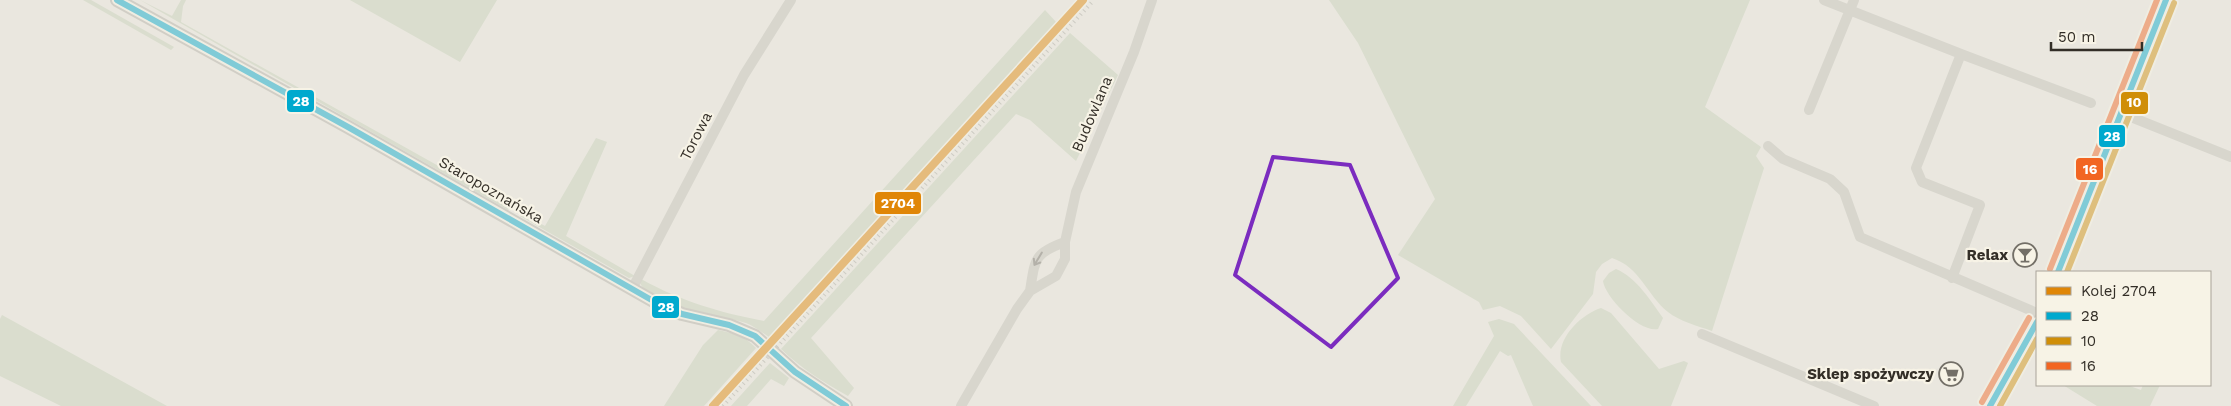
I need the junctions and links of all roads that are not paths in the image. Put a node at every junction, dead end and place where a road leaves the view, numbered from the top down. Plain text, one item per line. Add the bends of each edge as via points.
1 (117, 0) edge
2 (791, 0) edge
3 (1152, 0) edge
4 (1824, 0) edge
5 (1854, 0) edge
6 (2166, 0) edge
7 (1850, 10) junction
8 (1960, 54) junction
9 (2091, 103) dead end
10 (1809, 110) dead end
11 (2121, 113) junction
12 (1768, 146) dead end
13 (2231, 157) edge
14 (1066, 242) junction
15 (2058, 271) edge
16 (1952, 278) junction
17 (632, 289) junction
18 (1030, 291) junction
19 (2036, 313) edge
20 (2036, 324) edge
21 (1702, 334) dead end
22 (846, 406) edge
23 (961, 406) edge
24 (1874, 406) edge
25 (1990, 406) edge

1 - 17 street, Staropoznańska via 356,131
2 - 17 street, Torowa via 744,75
3 - 14 street, Budowlana via 1076,192
4 - 7 street
5 - 7 street
6 - 11 street
7 - 8 street
7 - 10 street
8 - 9 street
8 - 16 street via 1916,168 1922,182 1980,205
11 - 13 street
11 - 15 street
12 - 16 street via 1783,159 1830,179 1844,192 1860,237
14 - 18 street, Budowlana via 1065,259 1056,276
14 -> 18 street, Budowlana via 1044,249 1034,266
16 - 19 street
17 - 22 street, Staropoznańska via 682,314 729,325 755,336 795,372
18 - 23 street, Budowlana
20 - 25 street
21 - 24 street

